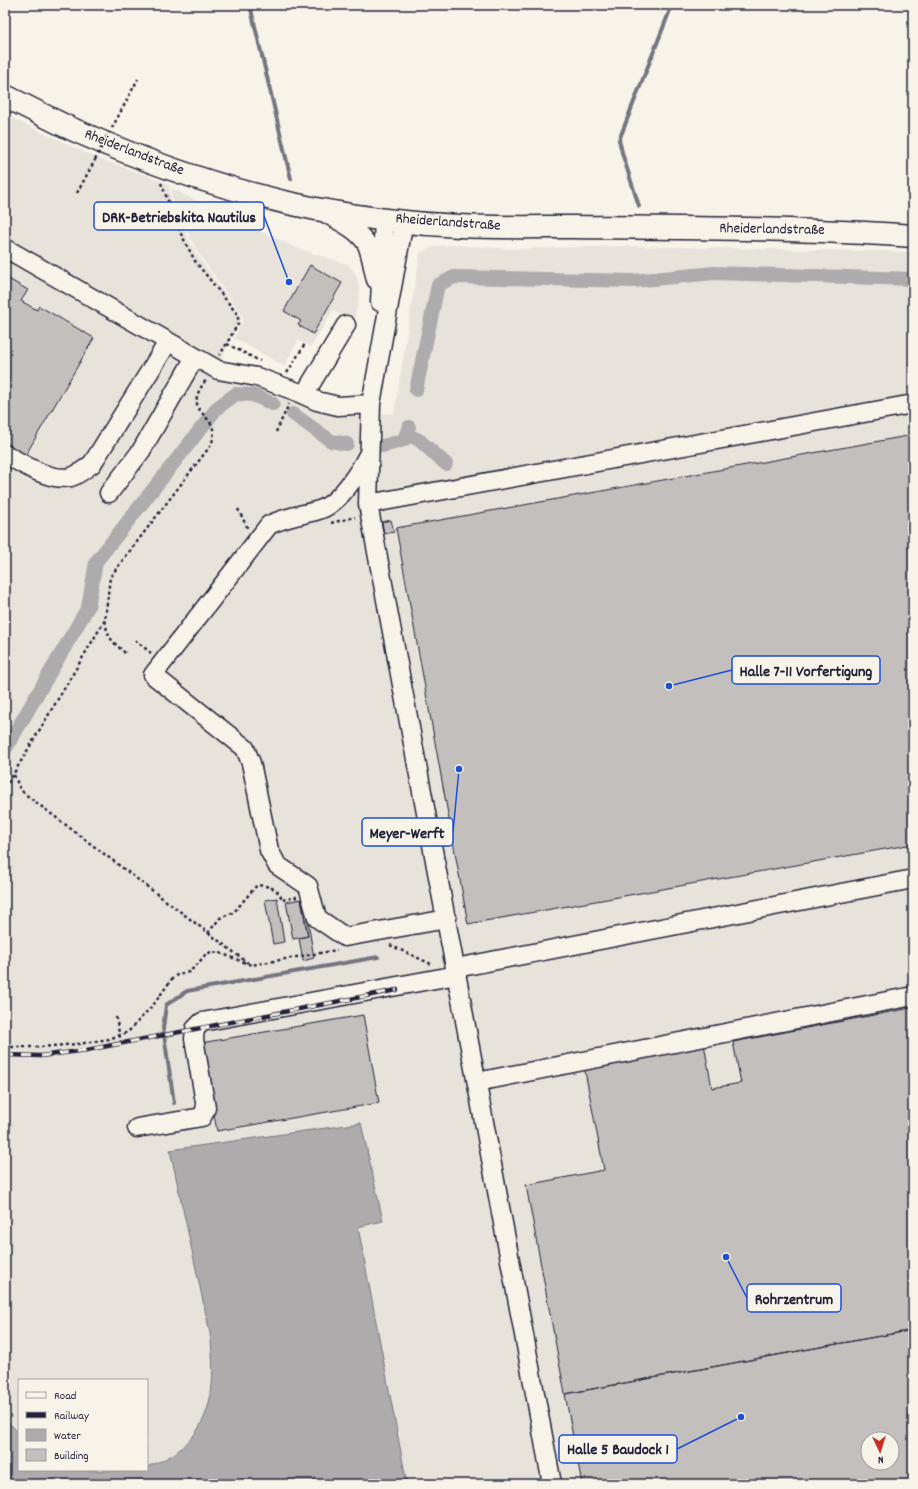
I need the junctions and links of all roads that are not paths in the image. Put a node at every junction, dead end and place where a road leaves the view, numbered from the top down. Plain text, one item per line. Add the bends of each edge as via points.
1 (5, 96) edge
2 (318, 209) junction
3 (394, 220) junction
4 (913, 236) edge
5 (5, 248) edge
6 (380, 298) junction
7 (346, 325) dead end
8 (168, 342) junction
9 (194, 357) junction
10 (380, 357) junction
11 (297, 398) junction
12 (371, 404) junction
13 (913, 404) edge
14 (369, 452) junction
15 (5, 454) edge
16 (109, 493) dead end
17 (368, 504) junction
18 (913, 879) edge
19 (447, 919) junction
20 (457, 971) junction
21 (913, 996) edge
22 (477, 1082) junction
23 (137, 1128) dead end
24 (552, 1484) edge

1 - 2 main road, Rheiderlandstraße via 80,133 171,168 221,186
2 - 3 main road, Rheiderlandstraße
2 - 6 lane via 345,224 366,244
3 - 4 main road, Rheiderlandstraße via 460,226 844,231
3 - 6 lane
3 - 10 lane
5 - 8 lane
6 - 10 lane
7 - 11 lane
8 - 9 lane
8 - 15 lane via 92,464 72,476 60,478 36,471
9 - 11 lane via 218,370 257,377
9 - 16 lane via 141,451
10 - 12 lane
11 - 12 lane via 338,406
12 - 14 lane
13 - 17 lane
14 - 17 lane
14 - 19 lane via 361,468 336,500 320,510 281,519 269,525 153,675 245,748 251,763 268,850 277,865 308,886 317,918 345,937
17 - 19 lane
18 - 20 lane
19 - 20 lane
20 - 22 lane
20 - 23 lane via 202,1022 195,1029 194,1039 206,1108 202,1116
21 - 22 lane
22 - 24 lane

